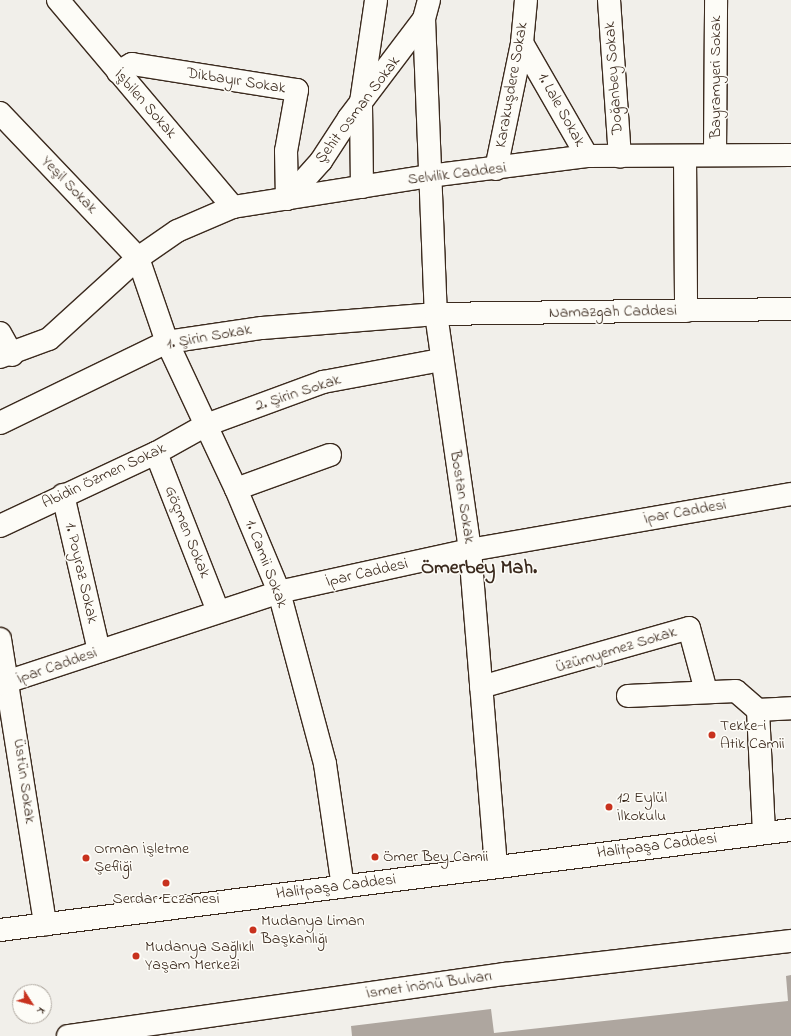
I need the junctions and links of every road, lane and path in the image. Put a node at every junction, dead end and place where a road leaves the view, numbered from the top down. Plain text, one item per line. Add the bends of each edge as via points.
1 (58, 0) edge
2 (376, 0) edge
3 (526, 0) edge
4 (609, 0) edge
5 (716, 0) edge
6 (427, 9) edge
7 (522, 42) junction
8 (118, 72) junction
9 (361, 102) junction
10 (0, 113) edge
11 (715, 155) junction
12 (791, 155) edge
13 (587, 156) junction
14 (685, 156) junction
15 (620, 157) junction
16 (496, 169) junction
17 (429, 176) junction
18 (362, 187) junction
19 (287, 199) junction
20 (233, 207) junction
21 (138, 258) junction
22 (791, 309) edge
23 (686, 311) junction
24 (436, 314) junction
25 (0, 333) edge
26 (167, 342) junction
27 (6, 356) edge
28 (440, 360) junction
29 (0, 423) edge
30 (206, 425) junction
31 (156, 453) junction
32 (330, 455) dead end
33 (236, 489) junction
34 (791, 494) edge
35 (63, 495) junction
36 (0, 526) edge
37 (470, 550) junction
38 (279, 592) junction
39 (218, 611) junction
40 (0, 639) edge
41 (99, 651) junction
42 (5, 684) edge
43 (480, 687) junction
44 (706, 691) junction
45 (628, 696) dead end
46 (791, 708) edge
47 (758, 710) junction
48 (791, 830) edge
49 (764, 833) junction
50 (496, 866) junction
51 (343, 887) junction
52 (45, 924) junction
53 (0, 930) edge
54 (791, 941) edge
55 (68, 1036) edge

1 - 8 street, İşbilen Sokak
2 - 9 street
3 - 7 street, Karakuşdere Sokak
4 - 15 street, Doğanbey Sokak
5 - 11 street, Bayramyeri Sokak
6 - 9 street, Şehit Osman Sokak
6 - 17 street, Şehit Osman Sokak
7 - 13 street, 1. Lale Sokak
7 - 16 street, Karakuşdere Sokak
8 - 19 street, Dikbayır Sokak via 132,64 297,90 286,152
8 - 20 street, İşbilen Sokak
9 - 18 street
9 - 19 street, Şehit Osman Sokak via 321,161
10 - 21 street, Yeşil Sokak
11 - 12 street, Selvilik Caddesi
11 - 14 street, Selvilik Caddesi
13 - 15 street, Selvilik Caddesi
13 - 16 street, Selvilik Caddesi
14 - 15 street, Selvilik Caddesi
14 - 23 street
16 - 17 street, Selvilik Caddesi
17 - 18 street, Selvilik Caddesi
17 - 24 street, Bostan Sokak
18 - 19 street, Selvilik Caddesi
19 - 20 street, Selvilik Caddesi
20 - 21 street, Selvilik Caddesi via 177,231
21 - 26 street, 1. Camii Sokak
21 - 27 street, Selvilik Caddesi via 49,339
22 - 23 street, Namazgah Caddesi
23 - 24 street, Namazgah Caddesi
24 - 26 street, 1. Şirin Sokak via 262,328
24 - 28 street, Bostan Sokak
25 - 27 street
26 - 29 street, 1. Şirin Sokak
26 - 30 street, 1. Camii Sokak
28 - 30 street, 2. Şirin Sokak via 323,382
28 - 37 street, Bostan Sokak
30 - 31 street, Abidin Özmen Sokak
30 - 33 street, 1. Camii Sokak
31 - 35 street, Abidin Özmen Sokak
31 - 39 street, Göçmen Sokak
32 - 33 street
33 - 38 street, 1. Camii Sokak
34 - 37 street, İpar Caddesi
35 - 36 street, Abidin Özmen Sokak
35 - 41 street, 1. Poyraz Sokak
37 - 38 street, İpar Caddesi
37 - 43 street, Bostan Sokak
38 - 39 street, İpar Caddesi
38 - 51 street, 1. Camii Sokak via 325,764
39 - 41 street, İpar Caddesi
40 - 42 street, Üstün Sokak
41 - 42 street, İpar Caddesi
42 - 52 street, Üstün Sokak
43 - 44 street, Üzümyemez Sokak via 689,628
43 - 50 street, Bostan Sokak
44 - 45 street
44 - 47 street via 736,691
46 - 47 street
47 - 49 street
48 - 49 street, Halitpaşa Caddesi
49 - 50 street, Halitpaşa Caddesi
50 - 51 street, Halitpaşa Caddesi
51 - 52 street, Halitpaşa Caddesi
52 - 53 street, Halitpaşa Caddesi
54 - 55 street, İsmet İnönü Bulvarı via 505,974

